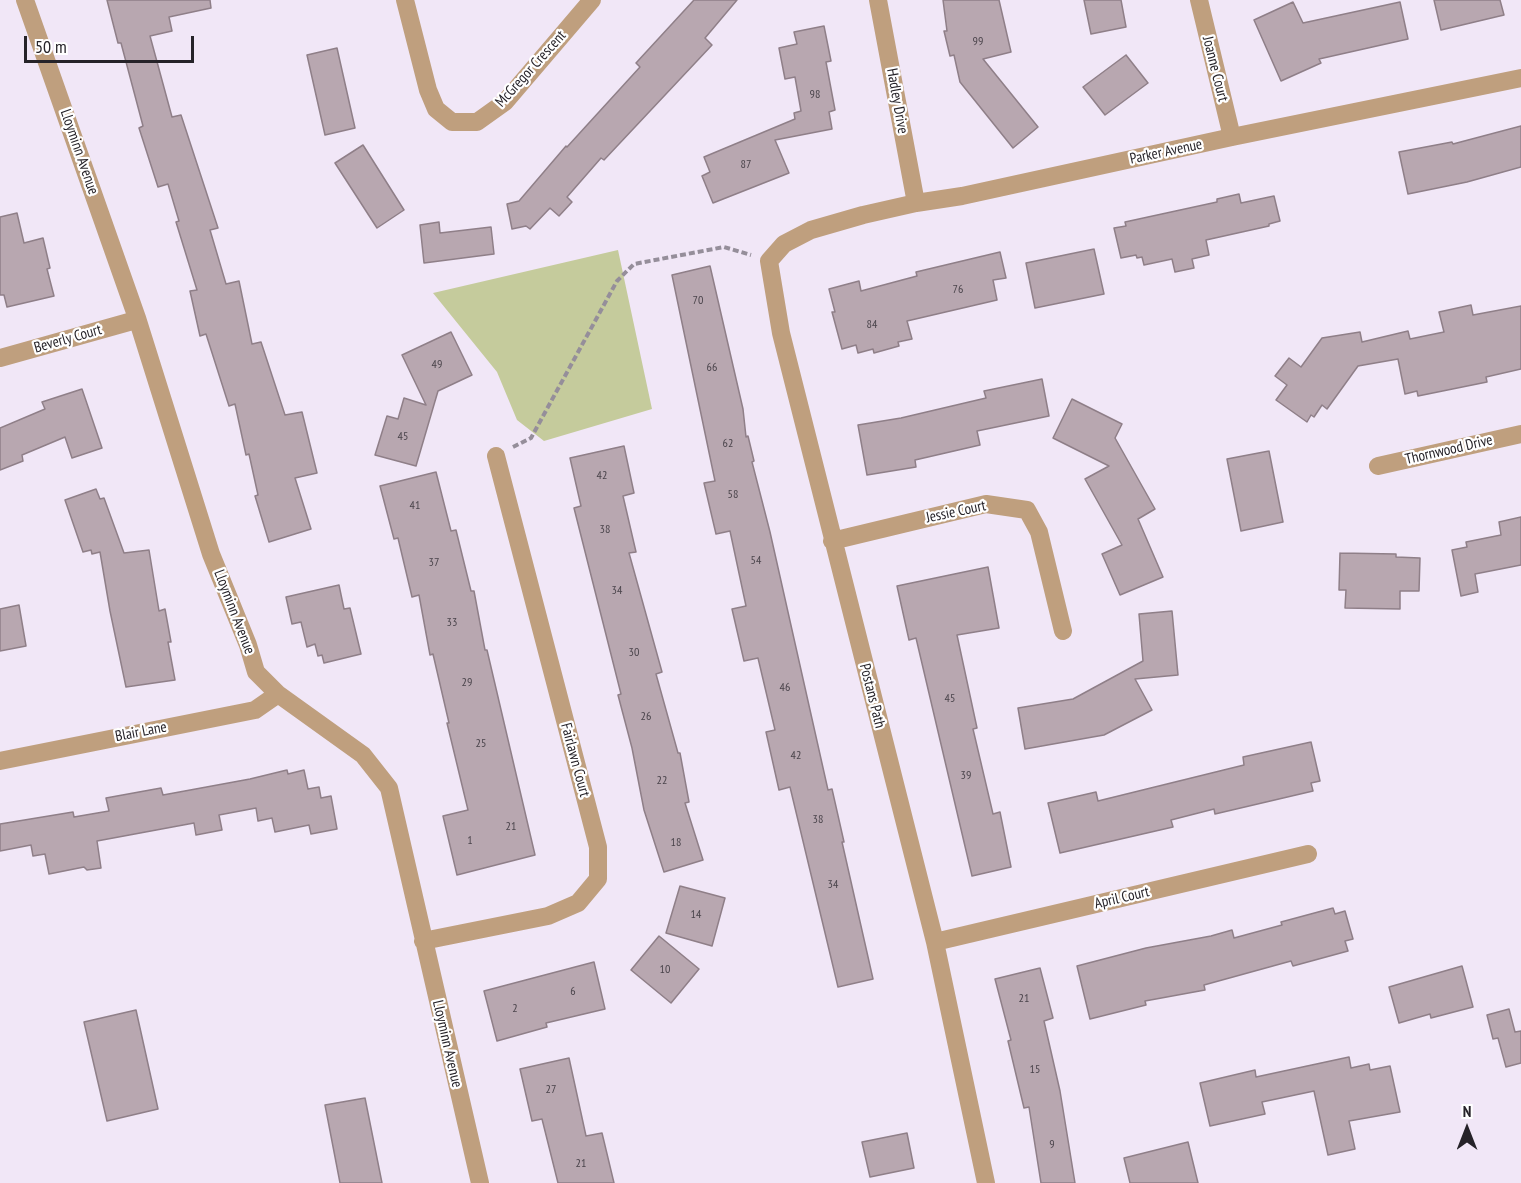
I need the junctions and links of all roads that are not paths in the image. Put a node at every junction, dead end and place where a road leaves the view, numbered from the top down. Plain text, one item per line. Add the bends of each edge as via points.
1 (25, 0) edge
2 (405, 0) edge
3 (592, 0) edge
4 (878, 0) edge
5 (1199, 0) edge
6 (1521, 78) edge
7 (1232, 137) junction
8 (916, 203) junction
9 (769, 261) joint
10 (136, 320) junction
11 (0, 358) edge
12 (1521, 434) edge
13 (496, 456) road end
14 (1378, 466) dead end
15 (832, 541) junction
16 (1063, 631) dead end
17 (278, 694) junction
18 (0, 761) edge
19 (1308, 854) dead end
20 (423, 940) junction
21 (935, 942) junction
22 (480, 1183) edge
23 (986, 1183) edge

1 - 10 street, Lloyminn Avenue
2 - 3 street, McGregor Crescent via 436,109 452,122 477,122 506,102
4 - 8 street, Hadley Drive
5 - 7 street, Joanne Court
6 - 7 street, Parker Avenue
7 - 8 street, Parker Avenue
8 - 9 street, Parker Avenue via 812,230 784,244
9 - 15 street, Postans Path via 781,333
10 - 11 street, Beverly Court
10 - 17 street, Lloyminn Avenue via 211,554 249,645 256,672
12 - 14 street, Thornwood Drive
13 - 20 street, Fairlawn Court via 598,847 598,879 578,903 548,916
15 - 16 street, Jessie Court via 986,504 1027,510 1039,532
15 - 21 street, Postans Path
17 - 18 street, Blair Lane via 255,710
17 - 20 street, Lloyminn Avenue via 363,755 389,788
19 - 21 street, April Court
20 - 22 street, Lloyminn Avenue
21 - 23 street, Postans Path

